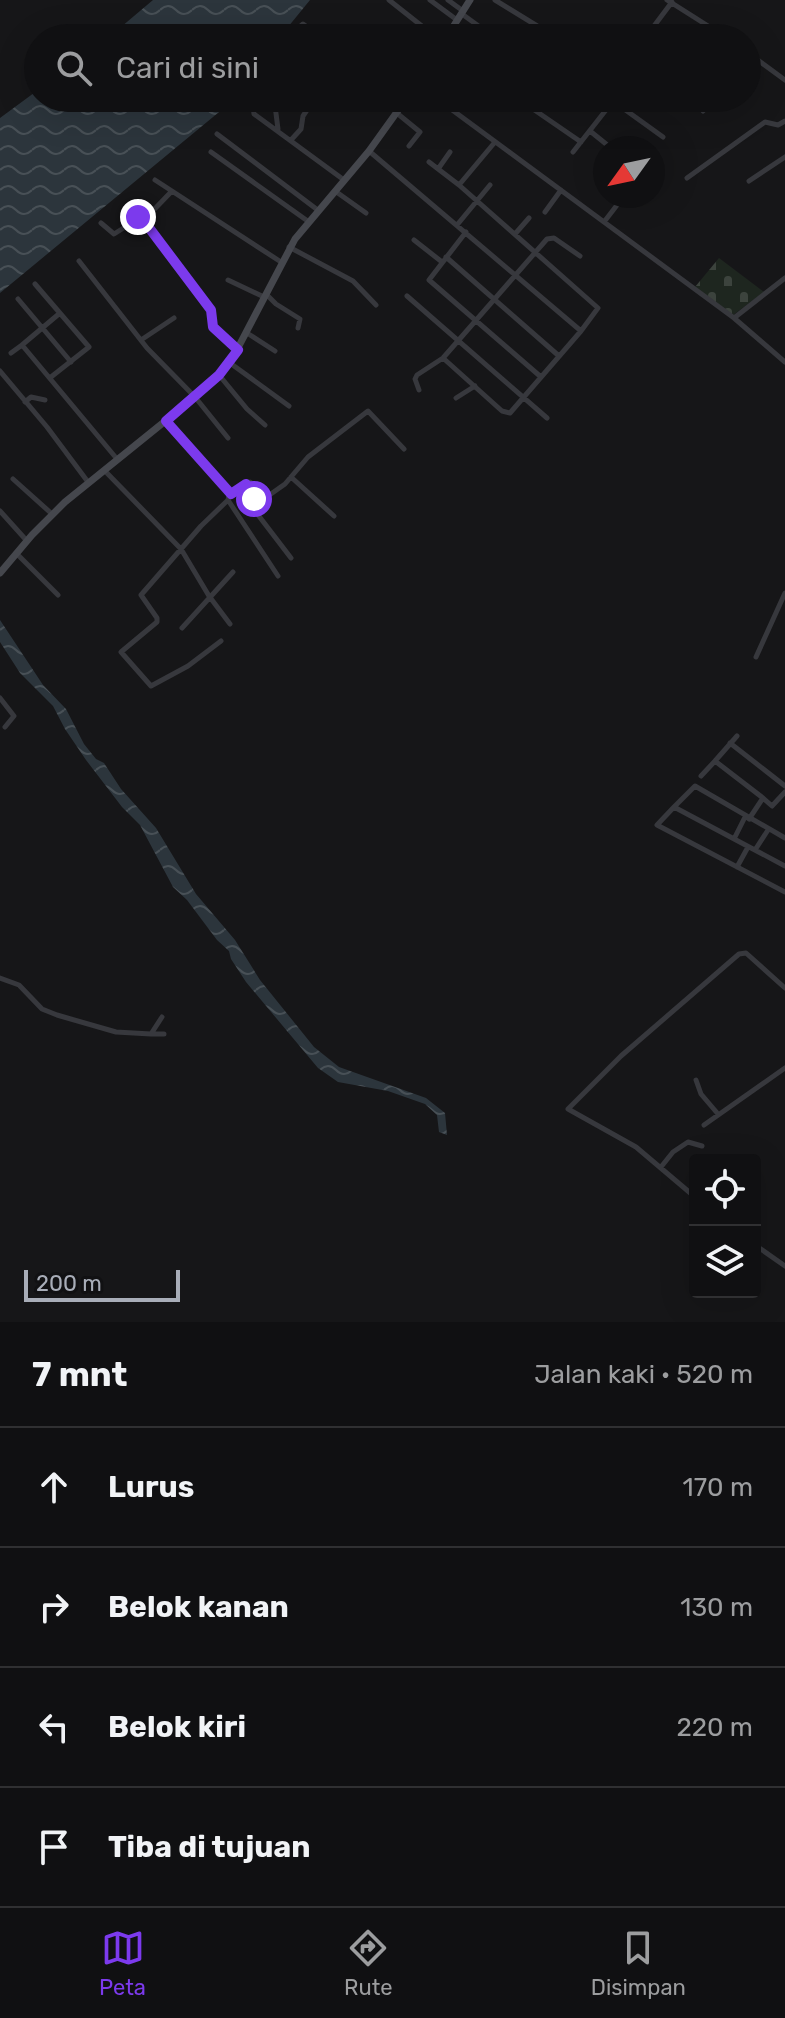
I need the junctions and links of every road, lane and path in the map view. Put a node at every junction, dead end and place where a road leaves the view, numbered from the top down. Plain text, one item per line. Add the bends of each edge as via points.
1 (389, 0) edge
2 (430, 0) edge
3 (448, 0) edge
4 (470, 0) edge
5 (495, 0) edge
6 (670, 1) edge
7 (461, 16) junction
8 (419, 24) edge
9 (456, 24) edge
10 (473, 24) edge
11 (534, 24) edge
12 (654, 24) edge
13 (705, 24) edge
14 (761, 62) edge
15 (785, 80) edge
16 (253, 112) edge
17 (276, 112) edge
18 (306, 112) edge
19 (455, 112) edge
20 (537, 112) edge
21 (602, 112) edge
22 (627, 112) edge
23 (398, 114) joint
24 (785, 121) edge
25 (278, 130) junction
26 (590, 131) junction
27 (217, 134) dead end
28 (596, 136) edge
29 (662, 136) edge
30 (291, 140) junction
31 (495, 142) junction
32 (581, 142) junction
33 (409, 146) dead end
34 (369, 151) junction
35 (211, 152) dead end
36 (450, 152) dead end
37 (573, 152) dead end
38 (785, 157) edge
39 (429, 162) dead end
40 (438, 169) junction
41 (687, 178) dead end
42 (155, 180) dead end
43 (344, 180) junction
44 (749, 181) dead end
45 (459, 185) junction
46 (490, 185) dead end
47 (561, 190) junction
48 (335, 191) junction
49 (171, 192) junction
50 (477, 200) junction
51 (615, 208) edge
52 (319, 211) junction
53 (545, 212) dead end
54 (366, 213) dead end
55 (149, 216) junction
56 (529, 218) dead end
57 (309, 222) junction
58 (604, 222) junction
59 (101, 223) dead end
60 (457, 225) junction
61 (466, 232) junction
62 (515, 234) junction
63 (414, 240) dead end
64 (289, 247) junction
65 (536, 251) junction
66 (580, 256) dead end
67 (444, 259) junction
68 (79, 261) dead end
69 (281, 262) junction
70 (516, 275) junction
71 (785, 278) edge
72 (228, 280) dead end
73 (35, 284) dead end
74 (265, 295) junction
75 (407, 296) dead end
76 (18, 299) dead end
77 (495, 299) junction
78 (376, 305) dead end
79 (60, 313) junction
80 (174, 318) dead end
81 (734, 318) junction
82 (475, 321) junction
83 (42, 328) junction
84 (298, 328) dead end
85 (581, 331) junction
86 (247, 333) junction
87 (459, 339) junction
88 (141, 340) junction
89 (22, 345) junction
90 (238, 350) junction
91 (275, 351) dead end
92 (11, 353) dead end
93 (559, 356) junction
94 (443, 358) junction
95 (71, 362) junction
96 (785, 362) edge
97 (230, 363) junction
98 (0, 371) edge
99 (219, 375) junction
100 (51, 377) junction
101 (541, 377) junction
102 (475, 386) junction
103 (419, 390) dead end
104 (523, 396) junction
105 (195, 397) junction
106 (456, 398) dead end
107 (45, 400) dead end
108 (25, 402) junction
109 (289, 406) dead end
110 (547, 418) dead end
111 (166, 421) junction
112 (265, 425) dead end
113 (228, 438) dead end
114 (404, 449) dead end
115 (117, 459) junction
116 (104, 470) junction
117 (291, 477) junction
118 (13, 479) dead end
119 (88, 482) junction
120 (246, 484) junction
121 (229, 497) junction
122 (0, 511) edge
123 (52, 514) junction
124 (334, 516) dead end
125 (27, 541) junction
126 (181, 549) junction
127 (16, 553) junction
128 (291, 558) dead end
129 (233, 572) dead end
130 (0, 573) edge
131 (278, 576) dead end
132 (785, 593) edge
133 (58, 595) dead end
134 (209, 596) junction
135 (230, 624) dead end
136 (182, 628) dead end
137 (221, 641) dead end
138 (756, 657) dead end
139 (0, 698) edge
140 (5, 727) dead end
141 (737, 736) dead end
142 (730, 743) junction
143 (715, 761) junction
144 (701, 776) dead end
145 (785, 789) edge
146 (763, 798) junction
147 (674, 807) junction
148 (747, 818) junction
149 (768, 830) junction
150 (785, 838) edge
151 (734, 839) junction
152 (752, 848) junction
153 (785, 866) edge
154 (737, 867) junction
155 (785, 892) edge
156 (0, 978) edge
157 (785, 988) edge
158 (162, 1017) dead end
159 (151, 1034) junction
160 (164, 1034) dead end
161 (785, 1068) edge
162 (696, 1080) dead end
163 (718, 1114) junction
164 (704, 1125) dead end
165 (702, 1146) dead end
166 (661, 1167) junction
167 (689, 1192) edge
168 (761, 1249) edge
169 (785, 1265) edge

1 - 8 street
2 - 7 street
3 - 7 street
4 - 7 main road
5 - 11 street
6 - 12 street
6 - 13 street
7 - 9 main road
7 - 10 street
14 - 15 street
16 - 25 street
17 - 25 street
18 - 30 street
19 - 31 street
20 - 32 street
21 - 26 street
22 - 29 street
23 - 33 street via 420,132
23 - 34 main road
24 - 41 street via 765,122
25 - 30 street
26 - 28 street
26 - 32 street
27 - 52 street
30 - 43 street
31 - 45 street
31 - 47 street
32 - 37 street
34 - 43 main road
34 - 60 street
35 - 57 street
36 - 40 street
38 - 44 street
39 - 40 street
40 - 45 street
42 - 49 street
43 - 48 main road
45 - 50 street
46 - 50 street
47 - 53 street
47 - 58 street
48 - 52 main road
48 - 54 street
49 - 55 street
49 - 69 street
50 - 60 street
50 - 62 street
51 - 58 street
52 - 57 main road
55 - 59 street via 138,217 114,234
55 - 90 street via 211,310 213,327
56 - 62 street
57 - 64 main road
58 - 81 street
60 - 61 street
61 - 67 street
61 - 70 street
62 - 65 street
63 - 67 street
64 - 69 main road
64 - 78 street via 353,281
65 - 66 street via 552,237
65 - 70 street
65 - 85 street via 597,305
67 - 77 street
67 - 82 street via 429,280
68 - 88 street
69 - 74 main road
70 - 77 street
70 - 85 street
71 - 81 street
72 - 74 street
73 - 79 street
74 - 84 street via 300,319
74 - 86 main road
75 - 87 street
76 - 83 street
77 - 82 street
77 - 93 street
79 - 83 street
79 - 95 street via 89,346
80 - 88 street
81 - 96 street
82 - 87 street
82 - 101 street
83 - 89 street
83 - 95 street
85 - 93 street
86 - 90 main road
86 - 91 street
87 - 94 street
87 - 104 street
88 - 105 street
89 - 92 street
89 - 100 street
90 - 97 main road
93 - 101 street
94 - 102 street
94 - 103 street via 417,375
95 - 100 street
97 - 99 main road
97 - 109 street
98 - 108 street
99 - 105 main road
99 - 112 street
100 - 115 street
101 - 104 street
102 - 104 street via 505,413
102 - 106 street
104 - 110 street
105 - 111 main road
105 - 113 street
107 - 108 street via 31,397
108 - 119 street
111 - 115 main road
111 - 121 street
114 - 117 street via 368,411 308,457
115 - 116 main road
116 - 119 main road
116 - 126 street
117 - 120 street via 267,496 252,482
117 - 124 street
118 - 123 street
119 - 123 main road
120 - 121 street
120 - 128 street via 254,497 252,507
121 - 126 street
121 - 131 street
122 - 125 street
123 - 125 main road
125 - 127 main road
126 - 134 street
126 - 137 street via 141,595 157,622 121,652 151,686
127 - 130 main road
127 - 133 street
129 - 134 street
132 - 138 street
134 - 135 street
134 - 136 street
139 - 140 street via 14,716
141 - 142 street
142 - 143 street
142 - 145 street
143 - 144 street
143 - 146 street
145 - 146 street via 772,806
146 - 148 street
147 - 148 street via 695,786
147 - 151 street
147 - 154 street via 657,825
148 - 149 street
148 - 151 street
149 - 150 street
149 - 152 street
151 - 152 street
152 - 153 street
152 - 154 street
154 - 155 street
156 - 159 street via 19,985 42,1009 57,1015 116,1032
157 - 166 street via 746,953 739,954 568,1109 624,1139
158 - 159 street
159 - 160 street
161 - 163 street
162 - 163 street
163 - 164 street
165 - 166 street via 688,1142
166 - 167 street
168 - 169 street

